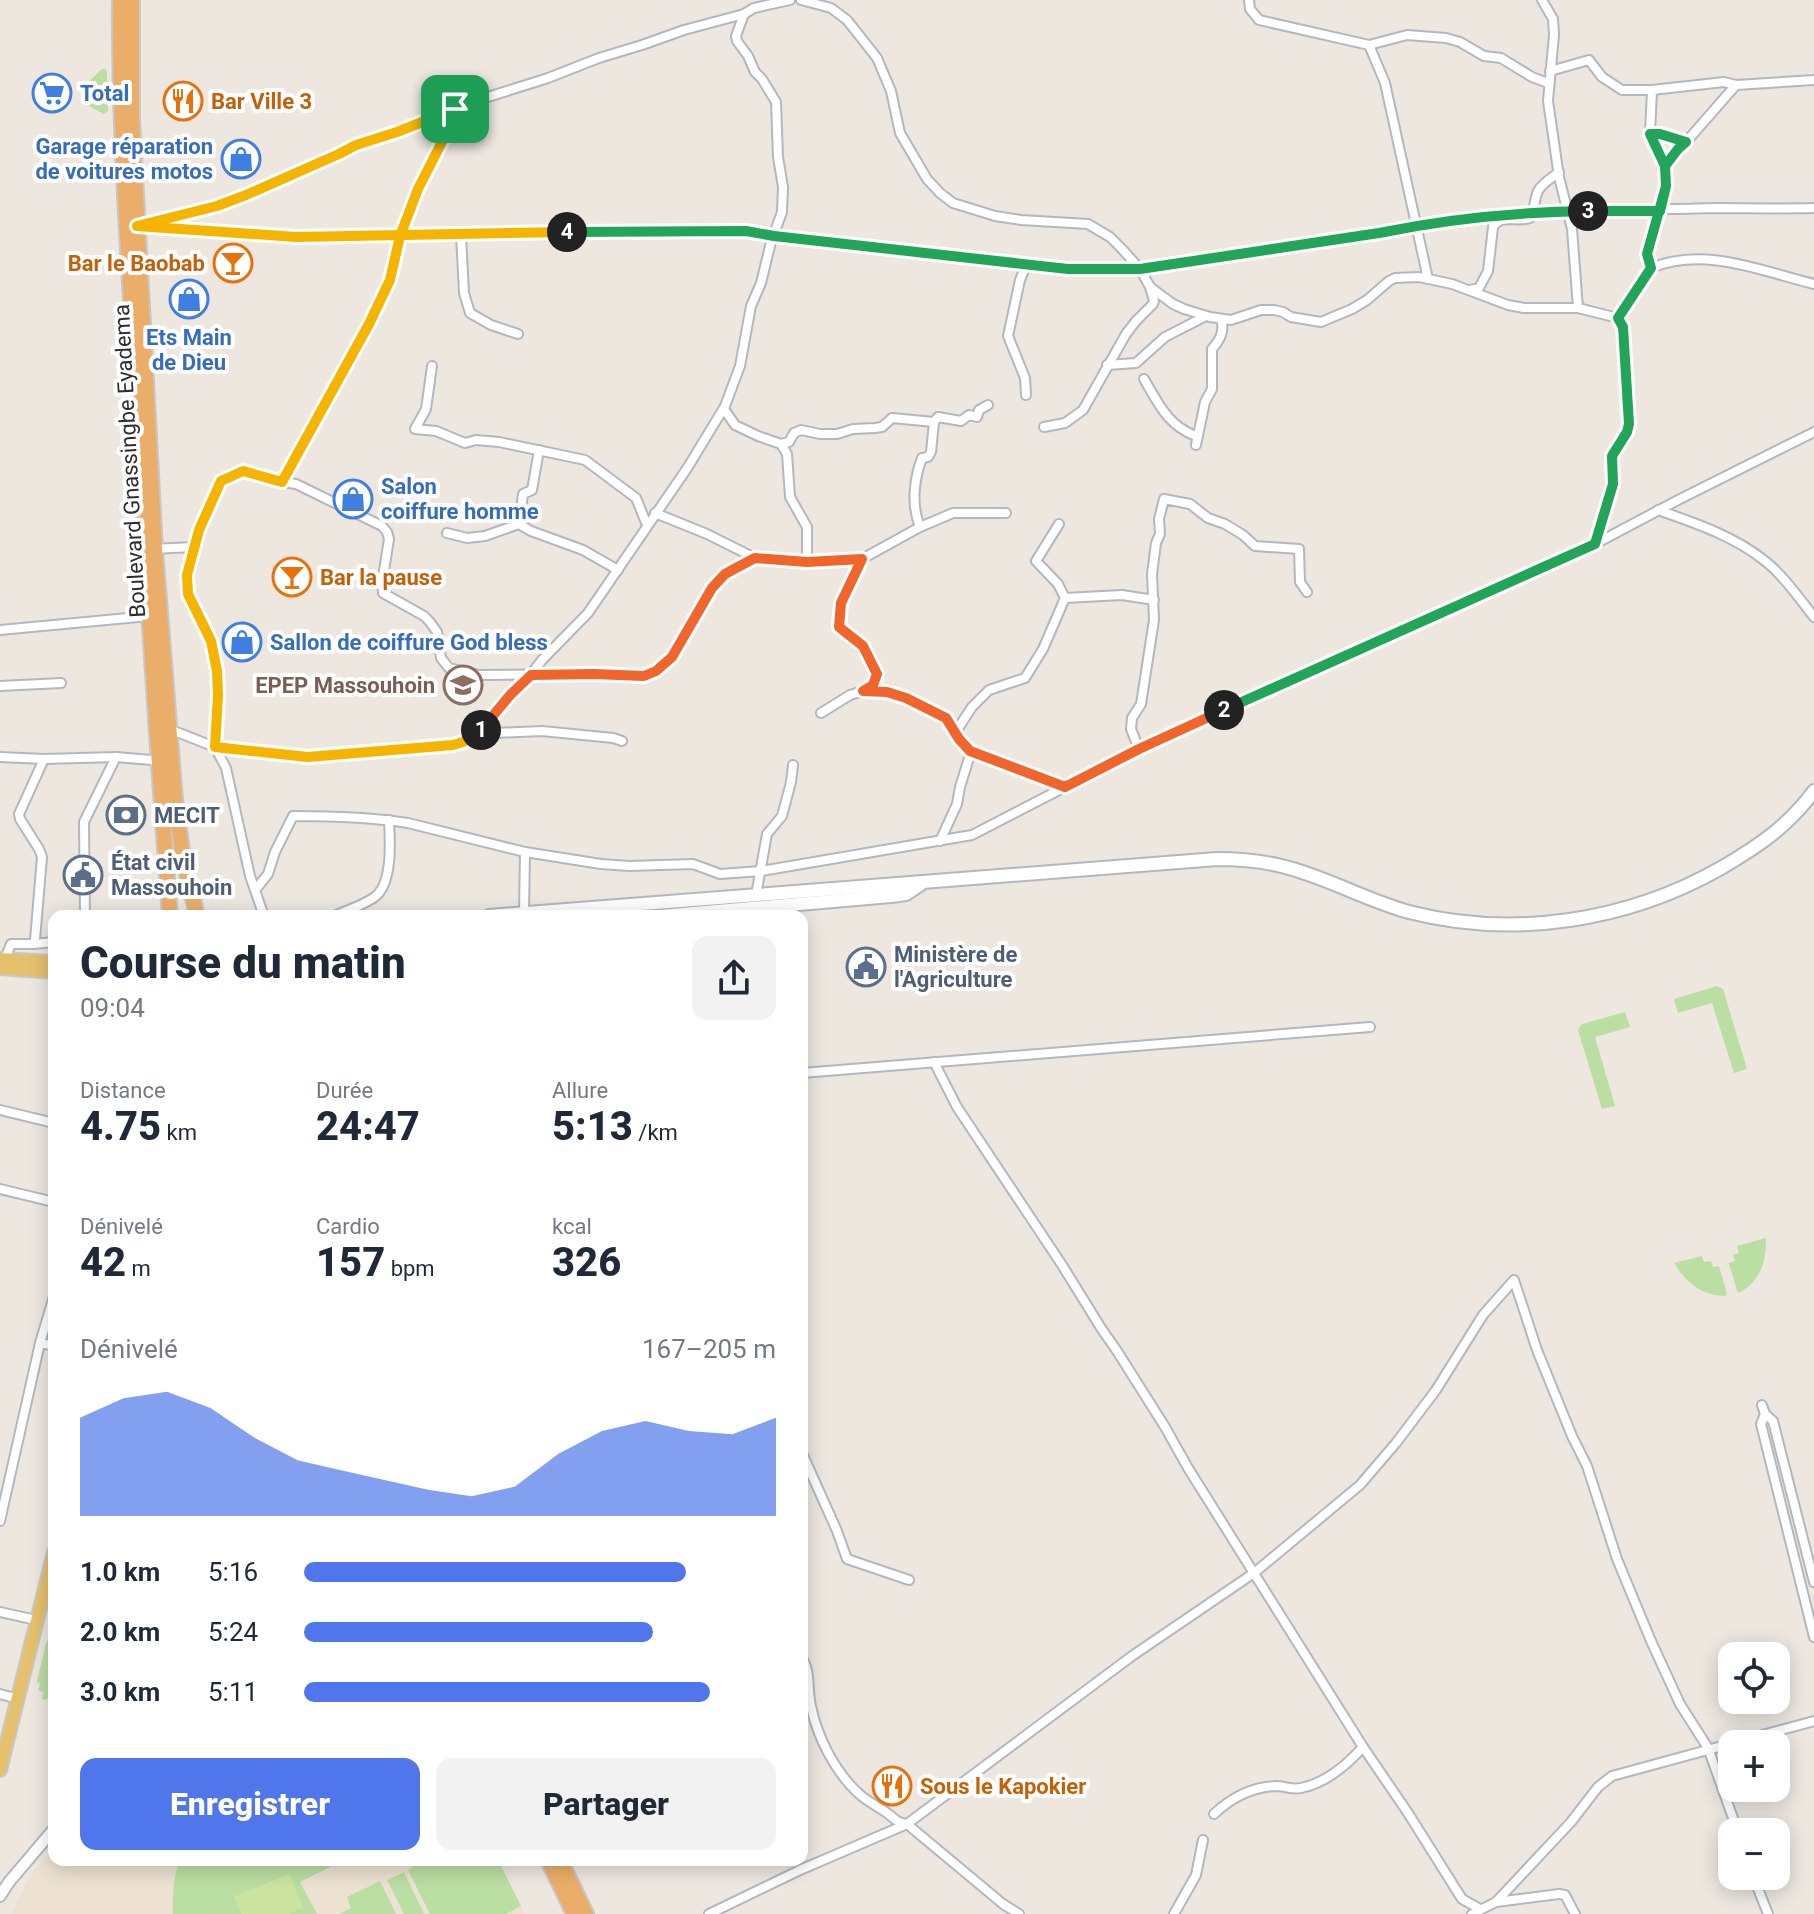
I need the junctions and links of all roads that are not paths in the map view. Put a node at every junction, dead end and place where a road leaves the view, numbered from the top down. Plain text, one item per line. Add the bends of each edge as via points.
1 (120, 0) edge
2 (132, 0) edge
3 (790, 0) edge
4 (801, 0) edge
5 (1249, 0) edge
6 (1542, 0) edge
7 (754, 4) edge
8 (744, 14) junction
9 (1369, 45) junction
10 (1550, 71) junction
11 (1814, 80) edge
12 (1548, 83) junction
13 (1736, 85) junction
14 (1652, 90) junction
15 (455, 109) junction
16 (1650, 134) junction
17 (1686, 142) junction
18 (1665, 166) junction
19 (1559, 172) junction
20 (1814, 208) edge
21 (1660, 211) junction
22 (1568, 212) junction
23 (1533, 214) junction
24 (1417, 225) junction
25 (131, 226) junction
26 (461, 235) junction
27 (400, 236) junction
28 (774, 236) junction
29 (1026, 265) junction
30 (1651, 268) junction
31 (1140, 269) junction
32 (1428, 279) junction
33 (1814, 284) edge
34 (1150, 287) junction
35 (1469, 290) junction
36 (1578, 308) junction
37 (1206, 316) junction
38 (1618, 318) junction
39 (1221, 319) junction
40 (518, 334) dead end
41 (1107, 365) junction
42 (432, 366) dead end
43 (1144, 379) dead end
44 (1026, 395) dead end
45 (988, 405) dead end
46 (724, 409) junction
47 (934, 422) junction
48 (1044, 427) dead end
49 (1814, 432) edge
50 (781, 444) junction
51 (539, 450) junction
52 (282, 482) junction
53 (1658, 510) junction
54 (655, 513) junction
55 (1006, 513) dead end
56 (519, 524) junction
57 (1059, 524) dead end
58 (647, 525) junction
59 (920, 527) junction
60 (447, 533) dead end
61 (1595, 544) junction
62 (194, 547) junction
63 (150, 549) junction
64 (755, 558) junction
65 (862, 559) junction
66 (807, 562) junction
67 (618, 570) junction
68 (1307, 592) dead end
69 (1065, 598) junction
70 (1154, 600) junction
71 (149, 616) junction
72 (1814, 617) edge
73 (0, 630) edge
74 (531, 675) junction
75 (61, 683) dead end
76 (0, 686) edge
77 (863, 691) junction
78 (821, 713) dead end
79 (485, 726) junction
80 (168, 728) junction
81 (955, 733) junction
82 (622, 741) dead end
83 (215, 747) junction
84 (1139, 749) junction
85 (970, 751) junction
86 (0, 757) edge
87 (116, 757) junction
88 (44, 759) junction
89 (165, 761) junction
90 (793, 765) dead end
91 (1065, 787) junction
92 (1814, 791) edge
93 (389, 820) junction
94 (940, 841) junction
95 (525, 852) junction
96 (761, 871) junction
97 (924, 882) junction
98 (256, 889) junction
99 (756, 895) junction
100 (85, 910) edge
101 (170, 910) edge
102 (196, 910) edge
103 (262, 910) edge
104 (347, 910) edge
105 (511, 910) edge
106 (572, 910) edge
107 (729, 910) edge
108 (0, 941) edge
109 (48, 943) edge
110 (11, 944) junction
111 (33, 944) junction
112 (2, 962) edge
113 (48, 962) edge
114 (48, 971) edge
115 (1370, 1027) dead end
116 (934, 1062) junction
117 (808, 1072) edge
118 (0, 1110) edge
119 (48, 1122) edge
120 (1, 1191) edge
121 (48, 1201) edge
122 (48, 1316) edge
123 (40, 1343) junction
124 (48, 1345) edge
125 (808, 1466) edge
126 (0, 1521) edge
127 (1254, 1573) junction
128 (48, 1575) edge
129 (909, 1580) dead end
130 (1814, 1582) edge
131 (0, 1612) edge
132 (36, 1620) junction
133 (1814, 1637) edge
134 (808, 1666) edge
135 (0, 1694) edge
136 (19, 1699) junction
137 (1814, 1721) edge
138 (1363, 1747) junction
139 (1708, 1748) junction
140 (0, 1770) edge
141 (1214, 1814) dead end
142 (1733, 1818) edge
143 (907, 1824) junction
144 (48, 1836) edge
145 (1203, 1840) dead end
146 (551, 1866) edge
147 (563, 1866) edge
148 (1759, 1890) edge
149 (0, 1896) edge
150 (1496, 1902) junction
151 (1476, 1912) edge
152 (574, 1914) edge
153 (586, 1914) edge
154 (709, 1914) edge
155 (1018, 1914) edge
156 (1174, 1914) edge
157 (1575, 1914) edge
158 (1768, 1914) edge

1 - 25 highway, Boulevard Gnassingbe Eyadema via 121,127
2 - 25 highway, Boulevard Gnassingbe Eyadema
3 - 7 street
4 - 31 street via 831,8 847,20 881,64 900,133 940,193 953,203 995,216 1088,224 1110,237
5 - 9 street via 1259,20
6 - 10 street via 1553,19
7 - 8 street
8 - 15 street
8 - 28 street via 737,41 776,102 783,187
9 - 12 street via 1407,35 1446,38
9 - 24 street via 1385,83
10 - 12 street
10 - 14 street via 1589,60 1622,90
11 - 13 street
12 - 19 street
13 - 14 street
13 - 17 street
14 - 16 street
15 - 25 street via 356,145 217,206
15 - 27 street
16 - 17 street
16 - 18 street
17 - 18 street
18 - 21 street
19 - 22 street
19 - 23 street via 1537,192
20 - 21 street
21 - 22 street
21 - 30 street via 1647,254
22 - 23 street
22 - 36 street
23 - 24 street
23 - 35 street via 1526,220 1496,222 1488,271 1479,288
24 - 31 street
24 - 32 street
25 - 27 street via 296,237
25 - 63 highway, Boulevard Gnassingbe Eyadema
26 - 27 street
26 - 28 street via 746,231
26 - 40 street via 470,313
27 - 52 street via 390,280 369,324
28 - 29 street
28 - 46 street
29 - 31 street
29 - 44 street via 1008,336 1025,378
30 - 33 street via 1679,259 1711,260
30 - 38 street
31 - 34 street
32 - 35 street
32 - 39 street via 1395,278 1352,309 1321,322 1267,310
34 - 37 street via 1173,304
34 - 41 street via 1153,304
35 - 36 street via 1516,307
36 - 38 street
37 - 39 street
37 - 41 street via 1165,337 1136,363
38 - 61 street via 1623,327 1629,424 1612,456 1613,484
39 - 43 street via 1223,327 1212,349 1212,389 1196,441 1170,421
41 - 48 street via 1083,410 1065,423
42 - 51 street via 426,409 415,429 465,443 476,440
45 - 47 street via 977,417 938,417
46 - 50 street via 735,425
46 - 54 street
47 - 50 street via 892,418 882,427 837,434 801,430
47 - 59 street via 931,452 922,458 915,489
49 - 53 street
50 - 66 street via 787,454 790,497 807,527
51 - 56 street
51 - 58 street via 585,460 636,498
52 - 62 street via 243,471 221,481
52 - 74 street via 382,526 389,539 383,593 430,622 449,668 479,675
53 - 61 street
53 - 72 street via 1701,525 1765,561
54 - 58 street
54 - 64 street
55 - 59 street via 953,513
56 - 60 street via 485,536
56 - 67 street
57 - 69 street via 1036,561
58 - 67 street
59 - 65 street
61 - 84 street
62 - 63 street
62 - 83 street via 188,594 211,641 217,671
63 - 71 highway, Boulevard Gnassingbe Eyadema
63 - 80 highway, Boulevard Gnassingbe Eyadema
64 - 66 street
64 - 74 street via 725,574 712,588 672,657 656,671 644,676
65 - 66 street
65 - 77 street via 841,603 839,627 863,646 877,674
67 - 74 street via 588,613
68 - 70 street via 1300,582 1299,549 1255,546 1190,504 1164,499 1152,574
69 - 70 street via 1122,595
69 - 81 street via 1025,678 989,690
70 - 84 street via 1141,704 1132,718
71 - 73 street
71 - 89 highway, Boulevard Gnassingbe Eyadema
74 - 79 street
75 - 76 street
77 - 78 street
77 - 81 street via 906,698 946,718
79 - 82 street via 495,733 542,731
79 - 83 street via 453,745 332,757
80 - 83 street
80 - 89 highway, Boulevard Gnassingbe Eyadema
81 - 85 street
83 - 98 street via 226,768
84 - 91 street
85 - 91 street
85 - 94 street via 957,804
86 - 88 street
87 - 88 street
87 - 89 street
87 - 100 street via 84,822
88 - 111 street via 19,814 42,857
89 - 101 highway, Boulevard Gnassingbe Eyadema
89 - 102 highway, Boulevard Gnassingbe Eyadema
90 - 96 street via 782,816 767,834
91 - 94 street via 972,835
92 - 97 main road via 1766,841 1692,885 1613,912 1536,924 1498,925 1424,915 1292,868 1245,860
93 - 95 street
93 - 98 street via 293,816
93 - 104 street via 384,883 374,897
94 - 96 street
95 - 96 street via 629,866 693,864 720,874
95 - 105 street
96 - 99 street
97 - 99 main road
97 - 107 main road via 906,894
98 - 103 street
99 - 106 main road
108 - 110 street
109 - 111 street
110 - 111 street
110 - 112 street
112 - 113 main road
112 - 114 main road
115 - 116 street
116 - 117 street
116 - 127 street via 957,1107
118 - 119 street
120 - 121 street
122 - 123 street
123 - 124 street
123 - 126 street
125 - 129 street via 847,1559
127 - 138 street
127 - 139 street via 1360,1485 1514,1280 1537,1350 1587,1466 1617,1559 1680,1704
127 - 143 street via 1132,1656
128 - 132 main road
130 - 133 street via 1773,1421 1764,1410 1761,1424
131 - 132 street
132 - 136 main road
134 - 143 street via 810,1702 827,1751 855,1791 898,1824
135 - 136 street
136 - 140 main road
137 - 139 street
138 - 141 street via 1331,1776 1302,1788 1255,1790 1231,1798
138 - 151 street via 1462,1899
139 - 142 street
139 - 150 street via 1612,1776
143 - 154 street
143 - 155 street
144 - 149 street
145 - 156 street via 1196,1875
146 - 152 highway
147 - 153 highway
148 - 158 street
150 - 151 street
150 - 157 street via 1563,1894

